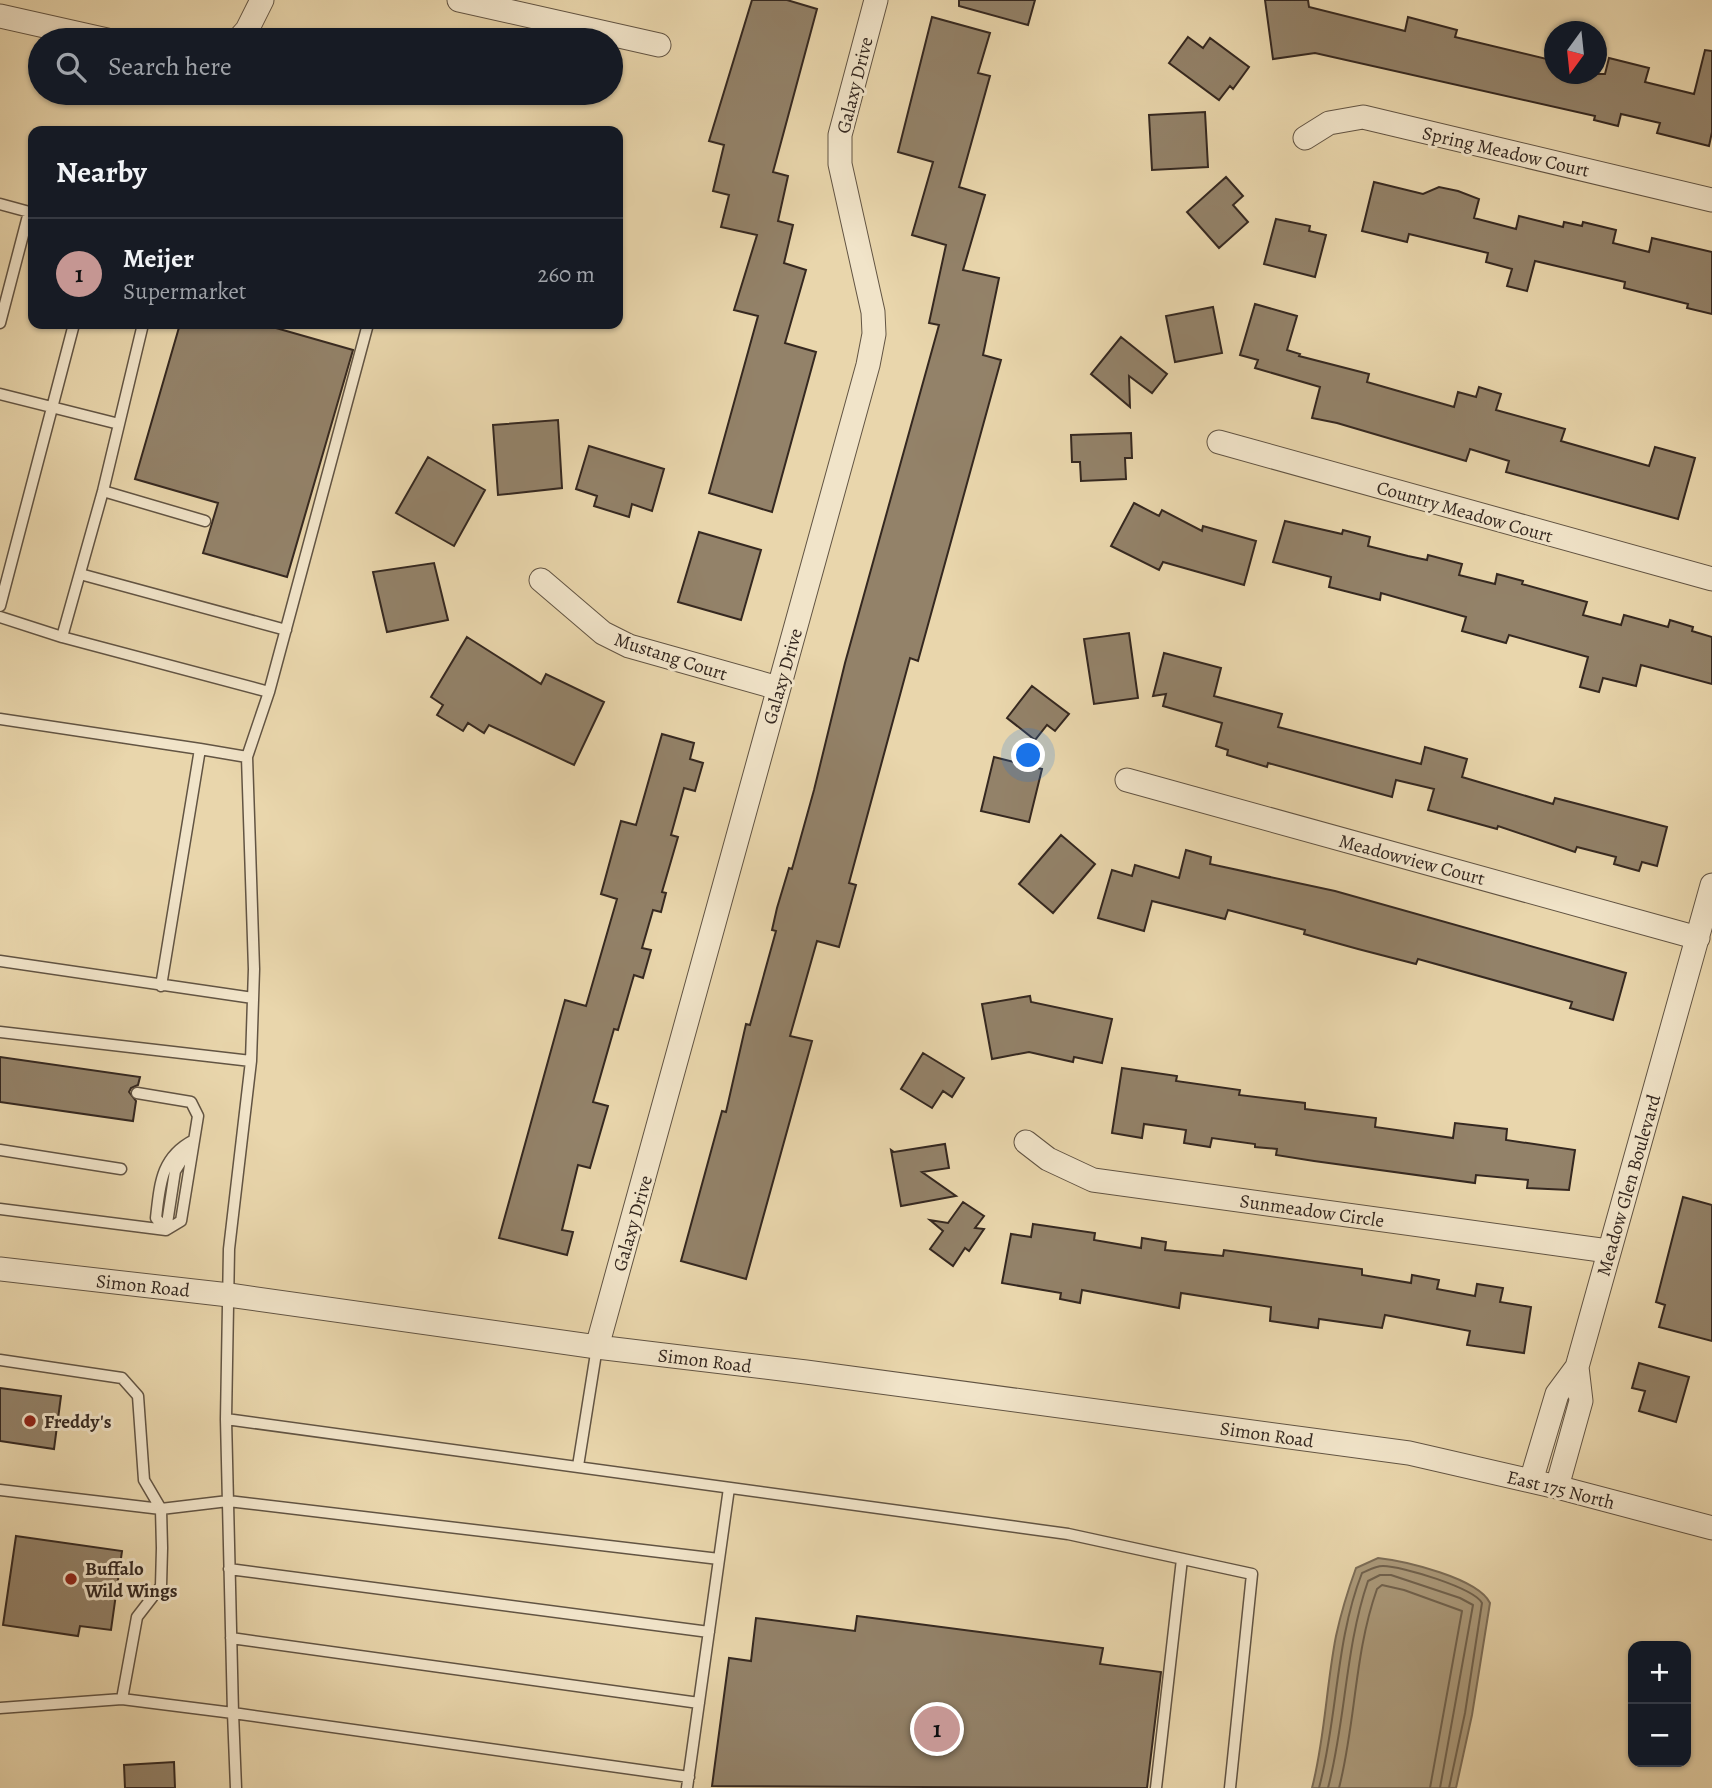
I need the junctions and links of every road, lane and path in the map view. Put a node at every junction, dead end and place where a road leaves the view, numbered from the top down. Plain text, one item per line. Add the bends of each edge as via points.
1 (261, 0) edge
2 (458, 0) edge
3 (876, 0) edge
4 (0, 16) edge
5 (54, 28) edge
6 (248, 28) edge
7 (583, 28) edge
8 (623, 37) edge
9 (659, 45) dead end
10 (1304, 138) dead end
11 (1712, 200) edge
12 (0, 204) edge
13 (28, 212) edge
14 (28, 224) edge
15 (0, 323) edge
16 (73, 329) edge
17 (142, 329) edge
18 (367, 329) edge
19 (0, 394) edge
20 (53, 407) junction
21 (119, 424) junction
22 (1219, 442) dead end
23 (103, 491) junction
24 (205, 521) dead end
25 (80, 574) junction
26 (1712, 579) edge
27 (541, 580) dead end
28 (0, 606) edge
29 (0, 617) edge
30 (286, 630) junction
31 (62, 637) junction
32 (778, 688) junction
33 (269, 692) junction
34 (0, 719) edge
35 (200, 749) junction
36 (247, 757) junction
37 (1127, 780) dead end
38 (1712, 885) edge
39 (1698, 938) junction
40 (0, 961) edge
41 (161, 986) junction
42 (253, 998) junction
43 (0, 1032) edge
44 (251, 1061) junction
45 (137, 1093) dead end
46 (194, 1140) junction
47 (1026, 1142) dead end
48 (0, 1150) edge
49 (121, 1169) dead end
50 (0, 1209) edge
51 (166, 1230) junction
52 (1608, 1251) junction
53 (0, 1269) edge
54 (229, 1295) junction
55 (597, 1348) junction
56 (0, 1360) edge
57 (1577, 1367) junction
58 (226, 1419) junction
59 (1409, 1453) joint
60 (578, 1466) junction
61 (1531, 1481) junction
62 (1557, 1487) junction
63 (729, 1488) junction
64 (0, 1490) edge
65 (228, 1500) junction
66 (160, 1509) junction
67 (1712, 1528) edge
68 (719, 1559) junction
69 (1182, 1559) junction
70 (229, 1569) junction
71 (709, 1632) junction
72 (231, 1638) junction
73 (122, 1699) junction
74 (699, 1703) junction
75 (0, 1708) edge
76 (233, 1713) junction
77 (688, 1783) edge
78 (236, 1788) edge
79 (1156, 1788) edge
80 (1230, 1788) edge

1 - 6 street
2 - 7 street
3 - 32 street, Galaxy Drive via 840,135 840,164 874,334
4 - 5 street
8 - 9 street
10 - 11 street, Spring Meadow Court via 1329,122 1363,117
12 - 13 lane
14 - 15 lane
16 - 20 lane
17 - 21 lane
18 - 30 lane
19 - 20 lane
20 - 21 lane
20 - 28 lane
21 - 23 lane
22 - 26 street, Country Meadow Court
23 - 24 lane
23 - 25 lane
25 - 30 lane
25 - 31 lane
27 - 32 street, Mustang Court via 603,633 629,646
29 - 31 lane
30 - 33 lane
31 - 33 lane
32 - 55 street, Galaxy Drive
33 - 36 lane
34 - 35 lane
35 - 36 lane
35 - 41 lane
36 - 42 lane
37 - 39 street, Meadowview Court
38 - 39 street, Meadow Glen Boulevard
39 - 52 street, Meadow Glen Boulevard
40 - 41 lane
41 - 42 lane
42 - 44 lane
43 - 44 lane
44 - 54 lane via 229,1249
45 - 46 lane via 191,1102 198,1115
46 - 51 lane via 181,1220
46 - 51 lane via 177,1149 161,1178 156,1217
47 - 52 street, Sunmeadow Circle via 1093,1180
48 - 49 lane
50 - 51 lane
52 - 57 street, Meadow Glen Boulevard
53 - 54 street, Simon Road
54 - 55 street, Simon Road
54 - 58 lane
55 - 59 street, Simon Road
55 - 60 lane
56 - 66 lane via 122,1378 138,1396 144,1480
57 - 61 street via 1557,1394
57 - 62 street, Meadow Glen Boulevard via 1580,1401
58 - 60 lane
58 - 65 lane
59 - 61 street, East 175 North
60 - 63 lane
61 - 62 street, East 175 North
62 - 67 street, East 175 North
63 - 68 lane
63 - 69 lane via 1068,1534
64 - 66 lane
65 - 66 lane
65 - 68 lane
65 - 70 lane
66 - 73 lane via 161,1586 137,1617
68 - 71 lane
69 - 79 lane
69 - 80 lane via 1252,1574
70 - 71 lane
70 - 72 lane
71 - 74 lane
72 - 74 lane
72 - 76 lane
73 - 75 lane
73 - 76 lane
74 - 77 lane
76 - 77 lane
76 - 78 lane

